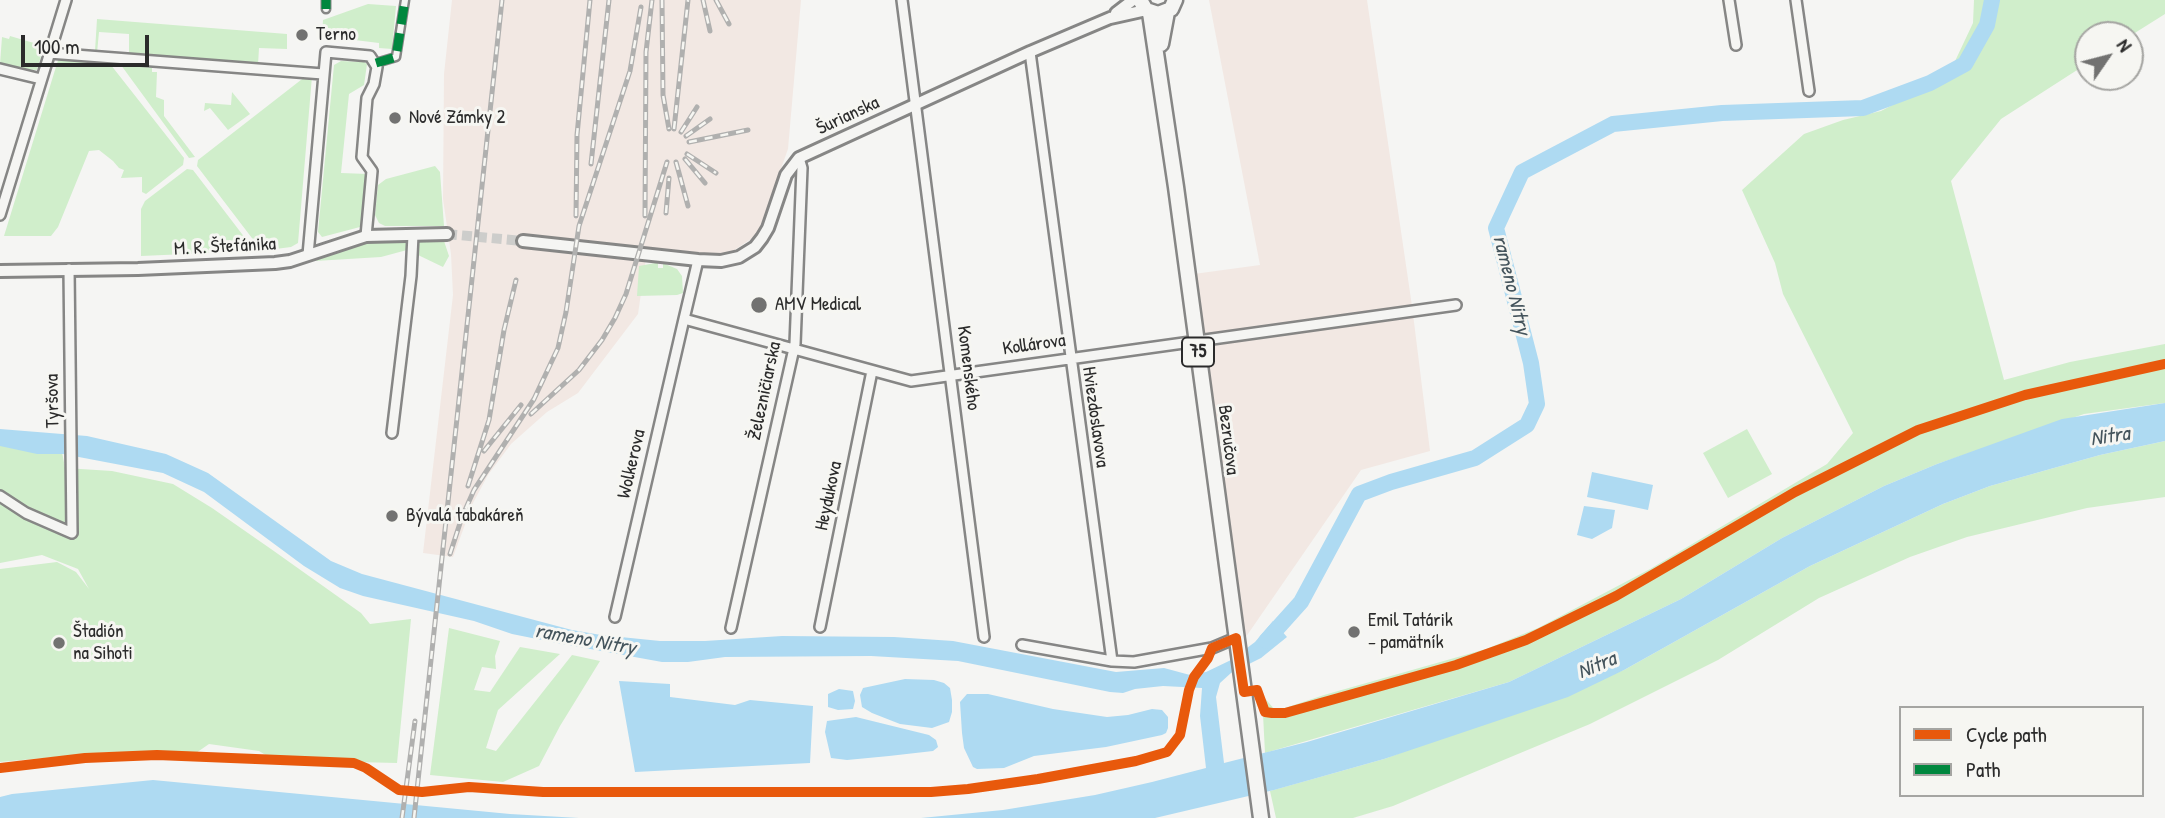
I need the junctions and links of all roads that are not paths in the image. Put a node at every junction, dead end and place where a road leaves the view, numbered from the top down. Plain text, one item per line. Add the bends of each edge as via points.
1 (66, 0) edge
2 (326, 0) edge
3 (405, 0) edge
4 (902, 0) edge
5 (1133, 0) edge
6 (1729, 0) edge
7 (1796, 0) edge
8 (1173, 3) edge
9 (1145, 8) edge
10 (326, 9) dead end
11 (1110, 18) junction
12 (1736, 45) dead end
13 (1030, 51) junction
14 (49, 53) junction
15 (376, 63) junction
16 (1158, 66) junction
17 (0, 69) edge
18 (323, 74) junction
19 (41, 79) junction
20 (1809, 91) dead end
21 (916, 103) junction
22 (799, 158) junction
23 (0, 215) edge
24 (447, 234) tunnel mouth
25 (413, 235) junction
26 (366, 236) junction
27 (523, 242) tunnel mouth
28 (308, 255) junction
29 (698, 260) junction
30 (69, 269) junction
31 (0, 271) edge
32 (1456, 305) dead end
33 (684, 319) junction
34 (1197, 341) junction
35 (793, 350) junction
36 (1070, 358) junction
37 (872, 371) junction
38 (951, 374) junction
39 (393, 433) dead end
40 (0, 496) edge
41 (615, 617) dead end
42 (820, 627) dead end
43 (731, 628) dead end
44 (984, 637) dead end
45 (1234, 643) junction
46 (1022, 645) dead end
47 (1112, 661) junction
48 (1261, 816) edge

1 - 14 street
2 - 10 street
3 - 15 street via 396,57
4 - 21 street, Komenského
5 - 11 street, Šurianska
6 - 12 street
7 - 20 street
8 - 9 main road, Bezručova / 75 via 1158,14
8 - 16 main road, Bezručova / 75
9 - 11 street, Šurianska
9 - 16 main road, Bezručova / 75
11 - 13 street, Šurianska
13 - 21 street, Šurianska
13 - 36 street, Hviezdoslavova
14 - 18 street
14 - 19 street
15 - 18 street via 370,56 326,52
15 - 26 street via 374,85 367,98 362,157 372,171
16 - 34 main road, Bezručova / 75
17 - 19 street
18 - 28 street
19 - 23 street
21 - 22 street, Šurianska
21 - 38 street, Komenského
22 - 29 street via 786,175 768,228 758,243 732,259
22 - 35 street, Železničiarska
24 - 25 street, M. R. Štefánika
25 - 26 street, M. R. Štefánika
25 - 39 street via 413,277
26 - 28 street, M. R. Štefánika
27 - 29 street
28 - 30 street, M. R. Štefánika via 275,263
29 - 33 street
30 - 31 street, M. R. Štefánika
30 - 40 street, Tyršova via 72,533
32 - 34 street, Kollárova
33 - 35 street, Kollárova
33 - 41 street, Wolkerova
34 - 36 street, Kollárova
34 - 45 main road, Bezručova / 75
35 - 37 street, Kollárova
35 - 43 street, Železničiarska
36 - 38 street, Kollárova
36 - 47 street, Hviezdoslavova
37 - 38 street, Kollárova via 911,381
37 - 42 street, Heydukova
38 - 44 street, Komenského
45 - 47 street via 1154,660
45 - 48 main road, Bezručova / 75
46 - 47 street

